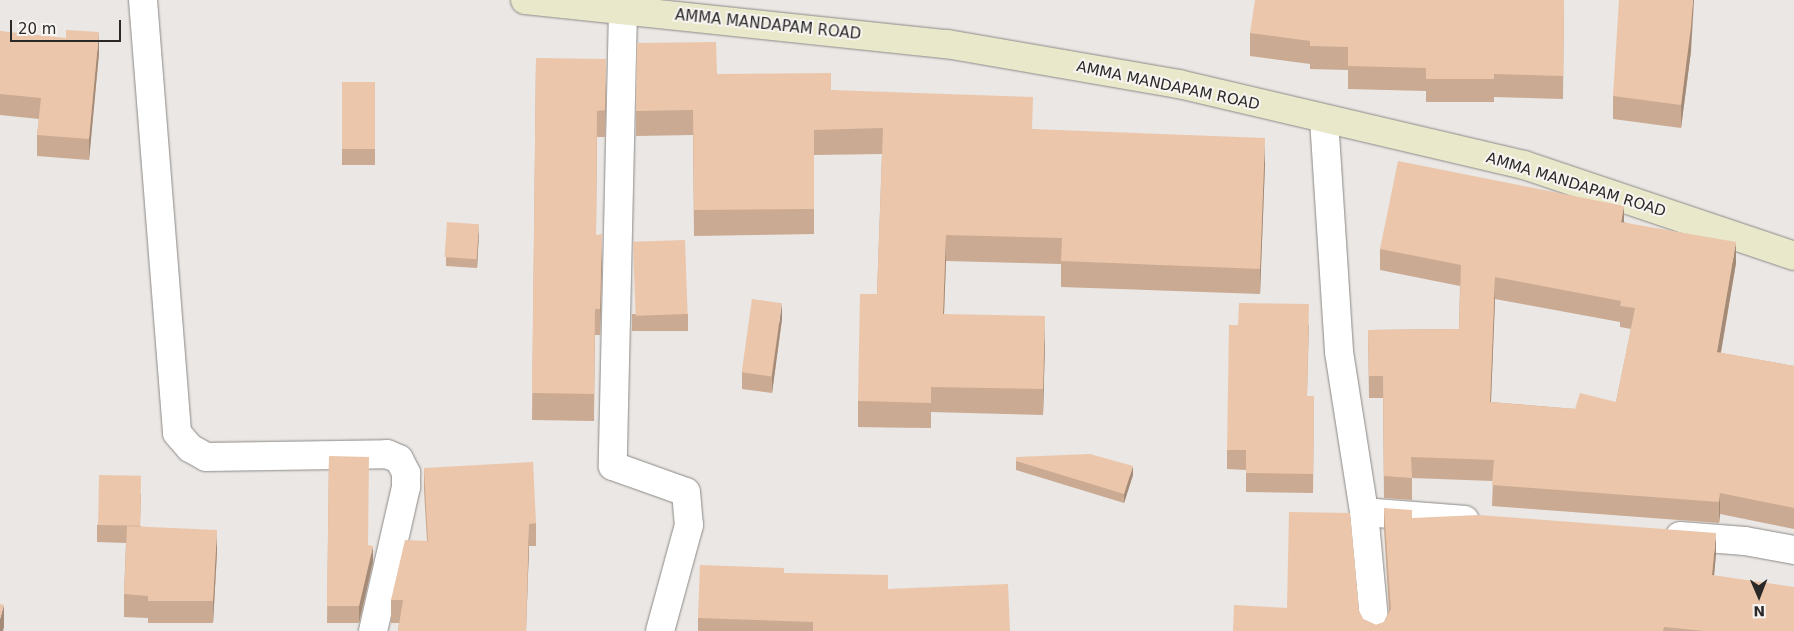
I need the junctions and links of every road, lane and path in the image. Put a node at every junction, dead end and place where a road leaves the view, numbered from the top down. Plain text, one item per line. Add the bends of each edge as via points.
1 (143, 0) edge
2 (525, 0) edge
3 (623, 10) junction
4 (1324, 119) junction
5 (1794, 256) edge
6 (1364, 512) junction
7 (1490, 522) edge
8 (1655, 534) edge
9 (1794, 550) edge
10 (373, 631) edge
11 (660, 631) edge
12 (1375, 631) edge

1 - 10 street via 177,433 190,448 206,457 387,454 399,460 406,473 406,487
2 - 3 main road, AMMA MANDAPAM ROAD
3 - 4 main road, AMMA MANDAPAM ROAD via 947,44 1179,84
3 - 11 street via 613,466 686,492 689,525
4 - 5 main road, AMMA MANDAPAM ROAD via 1524,165
4 - 6 street via 1340,352
6 - 7 street
6 - 12 street
8 - 9 street via 1745,541

